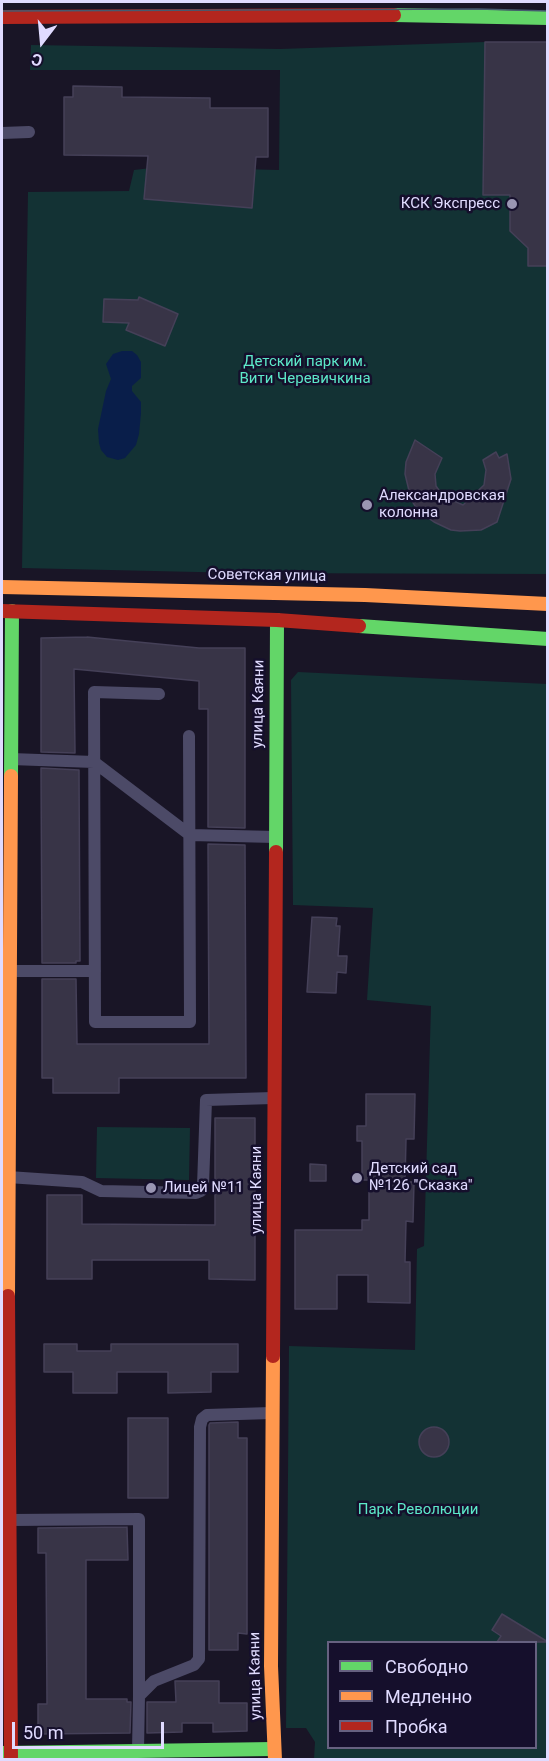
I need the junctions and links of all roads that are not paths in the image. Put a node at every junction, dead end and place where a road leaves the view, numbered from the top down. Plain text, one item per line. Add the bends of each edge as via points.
1 (140, 2) edge
2 (140, 16) junction
3 (2, 17) edge
4 (548, 18) edge
5 (28, 132) dead end
6 (2, 133) edge
7 (2, 587) edge
8 (2, 600) edge
9 (548, 604) edge
10 (7, 611) edge
11 (277, 620) junction
12 (531, 621) junction
13 (548, 639) edge
14 (159, 694) dead end
15 (189, 736) dead end
16 (11, 759) junction
17 (94, 762) junction
18 (190, 835) junction
19 (275, 837) junction
20 (9, 971) junction
21 (95, 971) junction
22 (5, 1034) edge
23 (274, 1098) junction
24 (4, 1176) edge
25 (4, 1297) edge
26 (273, 1413) junction
27 (9, 1520) junction
28 (5, 1536) edge
29 (140, 1696) junction
30 (138, 1750) junction
31 (274, 1754) edge
32 (8, 1755) edge

1 - 2 lane
2 - 3 street
2 - 4 street
5 - 6 lane
7 - 12 street, Советская улица via 365,595
8 - 10 street
9 - 12 street, Советская улица
10 - 11 street, Советская улица
10 - 16 street
11 - 12 street, Советская улица
11 - 19 street, улица Каяни
12 - 13 street, Советская улица
14 - 17 lane via 94,692
15 - 18 lane
16 - 17 lane
16 - 20 street
17 - 18 lane
17 - 21 lane
18 - 19 lane
18 - 21 lane via 190,1022 95,1022
19 - 23 street, улица Каяни
20 - 21 lane
20 - 22 street
22 - 24 street
23 - 24 lane via 206,1100 203,1186 196,1193 101,1191 82,1182
23 - 26 street, улица Каяни
24 - 25 street
25 - 27 street
26 - 29 lane via 207,1415 202,1419 199,1659 194,1665 154,1681
26 - 31 street, улица Каяни
27 - 28 street
27 - 29 lane via 139,1519
28 - 32 street
29 - 30 lane
30 - 31 street
30 - 32 street

